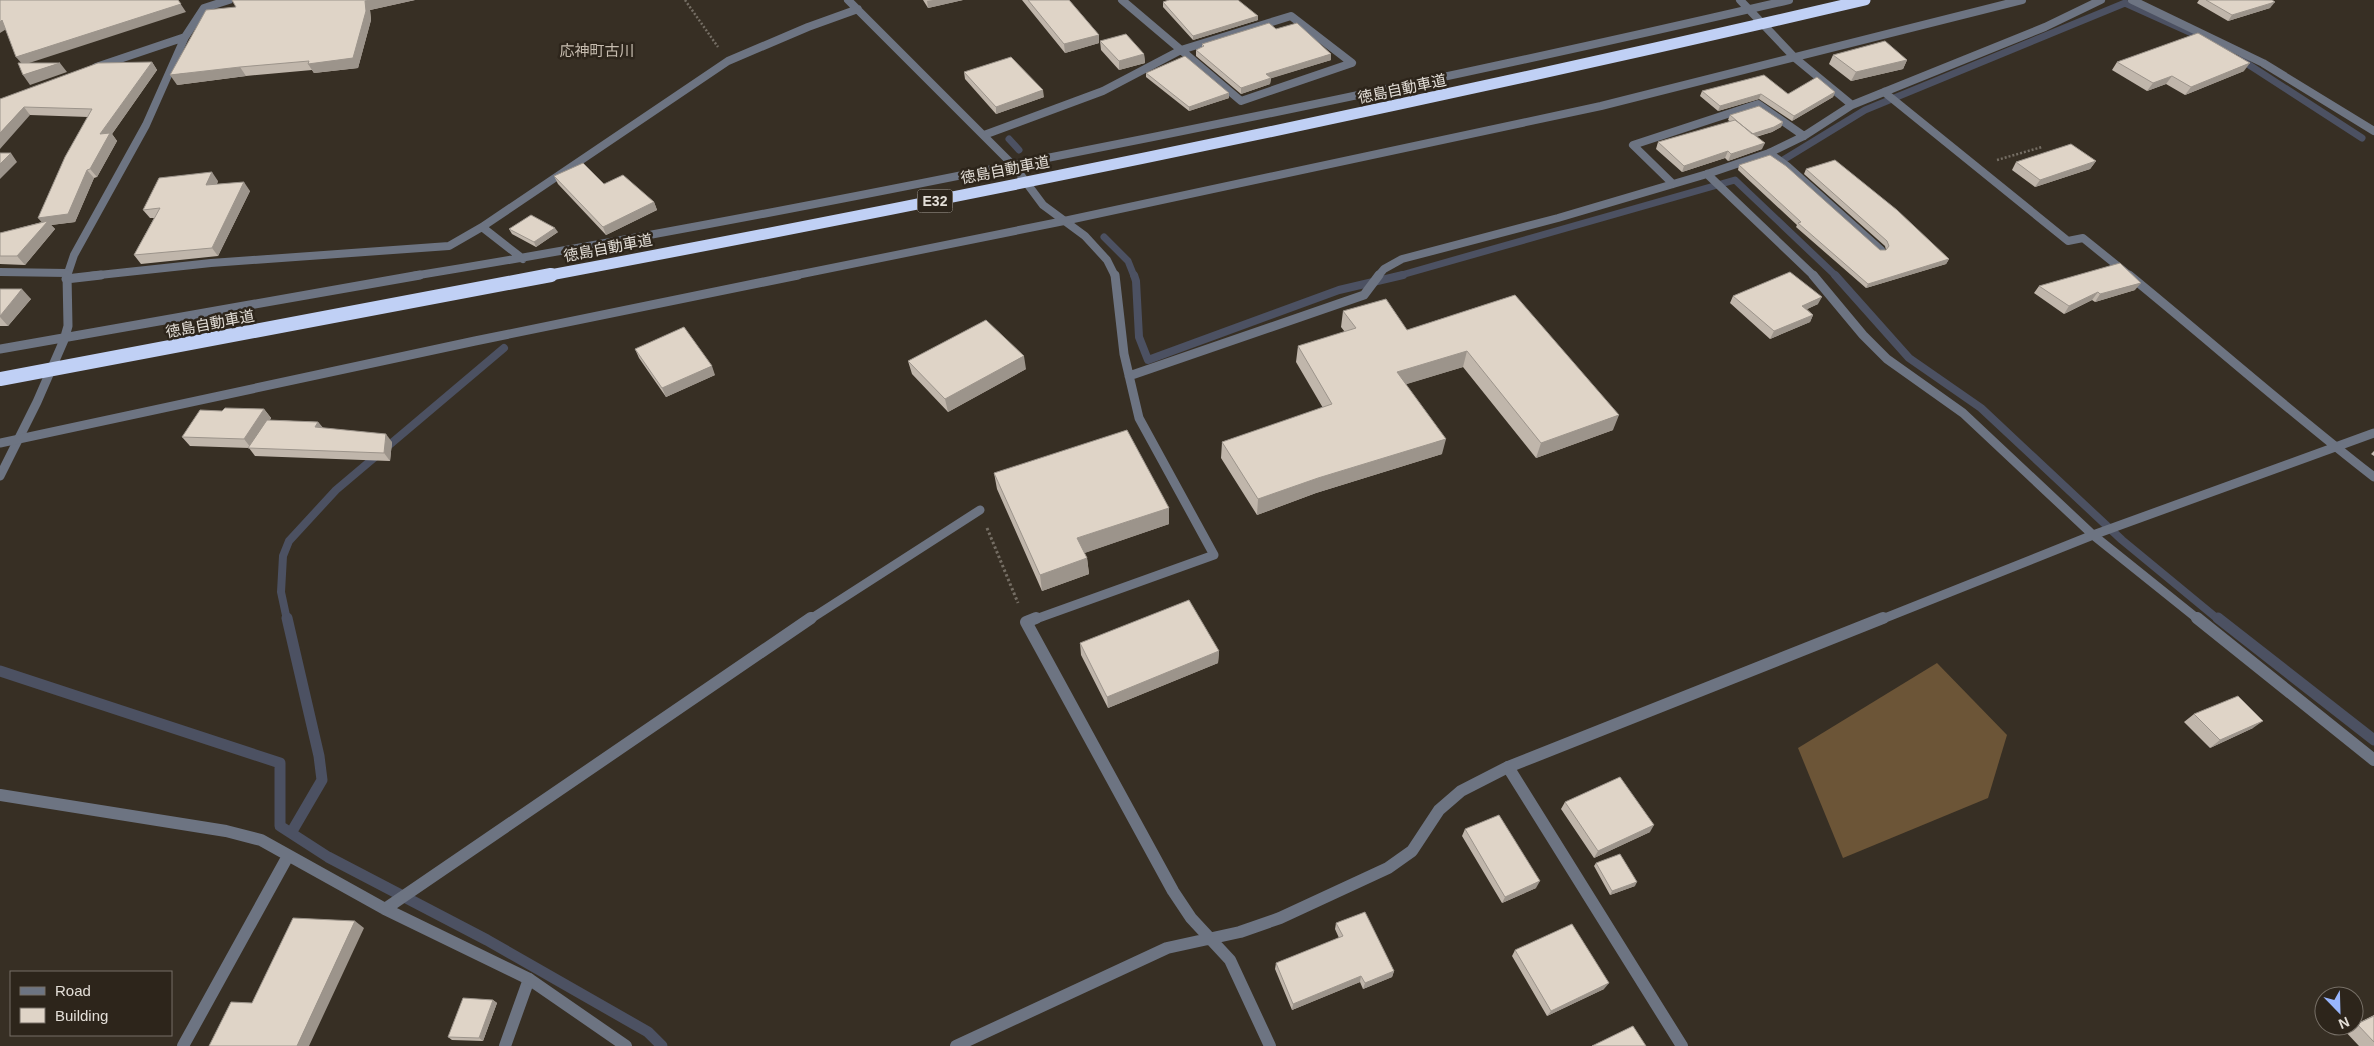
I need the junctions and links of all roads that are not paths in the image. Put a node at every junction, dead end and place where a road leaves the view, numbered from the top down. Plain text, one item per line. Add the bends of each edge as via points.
1 (200, 0) edge
2 (229, 0) edge
3 (848, 0) edge
4 (1122, 0) edge
5 (1740, 0) edge
6 (1789, 0) edge
7 (1865, 0) edge
8 (2022, 0) edge
9 (2101, 0) edge
10 (2132, 0) edge
11 (204, 8) junction
12 (858, 9) junction
13 (1750, 9) junction
14 (185, 37) junction
15 (1181, 50) junction
16 (1795, 58) junction
17 (88, 70) edge
18 (1887, 94) junction
19 (1852, 105) junction
20 (2374, 131) edge
21 (984, 135) junction
22 (1804, 136) junction
23 (1769, 153) junction
24 (1014, 166) junction
25 (1707, 174) junction
26 (1673, 184) junction
27 (1064, 221) junction
28 (482, 227) junction
29 (1881, 250) edge
30 (523, 259) junction
31 (0, 272) edge
32 (67, 276) junction
33 (64, 340) junction
34 (0, 349) edge
35 (1129, 376) junction
36 (0, 378) edge
37 (2374, 434) edge
38 (18, 440) junction
39 (0, 443) edge
40 (2336, 447) junction
41 (0, 476) edge
42 (2374, 476) edge
43 (980, 510) road end
44 (2098, 534) junction
45 (2374, 760) edge
46 (1508, 767) junction
47 (0, 795) edge
48 (288, 856) junction
49 (384, 909) junction
50 (1210, 938) junction
51 (529, 979) junction
52 (183, 1046) edge
53 (505, 1046) edge
54 (626, 1046) edge
55 (956, 1046) edge
56 (1270, 1046) edge
57 (1682, 1046) edge

1 - 11 street
2 - 11 street
3 - 12 street
4 - 15 street
5 - 13 street
6 - 13 street
7 - 36 highway, 徳島自動車道 / E32, bridge via 1193,150 718,244
8 - 16 street
9 - 18 street
10 - 20 street via 2263,63
11 - 14 street
12 - 21 street
12 - 28 street via 728,61
13 - 16 street
13 - 24 street via 1409,85
14 - 17 street
14 - 32 street via 146,125 74,255
15 - 15 street via 1291,16 1352,64 1241,101
15 - 21 street via 1103,91
16 - 19 street
16 - 27 street via 1601,106
18 - 19 street
18 - 40 street via 2068,241 2083,238
19 - 22 street
21 - 24 street
22 - 23 street
22 - 26 street via 1758,104 1633,145
23 - 25 street
23 - 29 street
24 - 27 street via 1042,205
24 - 30 street
25 - 26 street
25 - 44 street via 1823,286 1863,335 1888,359 1963,413
26 - 35 street via 1402,259 1384,269 1364,295
27 - 35 street via 1085,236 1107,260 1115,276
27 - 38 street via 466,343
28 - 30 street
28 - 32 street via 448,246
30 - 33 street via 220,308
31 - 32 street
32 - 33 street via 68,326
33 - 34 street
33 - 38 street
35 - 50 street via 1139,418 1214,555 1026,622 1173,891 1191,918
37 - 40 street
38 - 39 street
38 - 41 street
40 - 42 street
40 - 44 street
43 - 49 street via 771,644
44 - 45 street
44 - 46 street
46 - 50 street via 1461,791 1439,810 1412,851 1388,868 1280,918
46 - 57 street
47 - 48 street via 226,831 261,840
48 - 49 street
48 - 52 street
49 - 51 street
50 - 55 street via 1167,948
50 - 56 street via 1230,960
51 - 53 street
51 - 54 street

